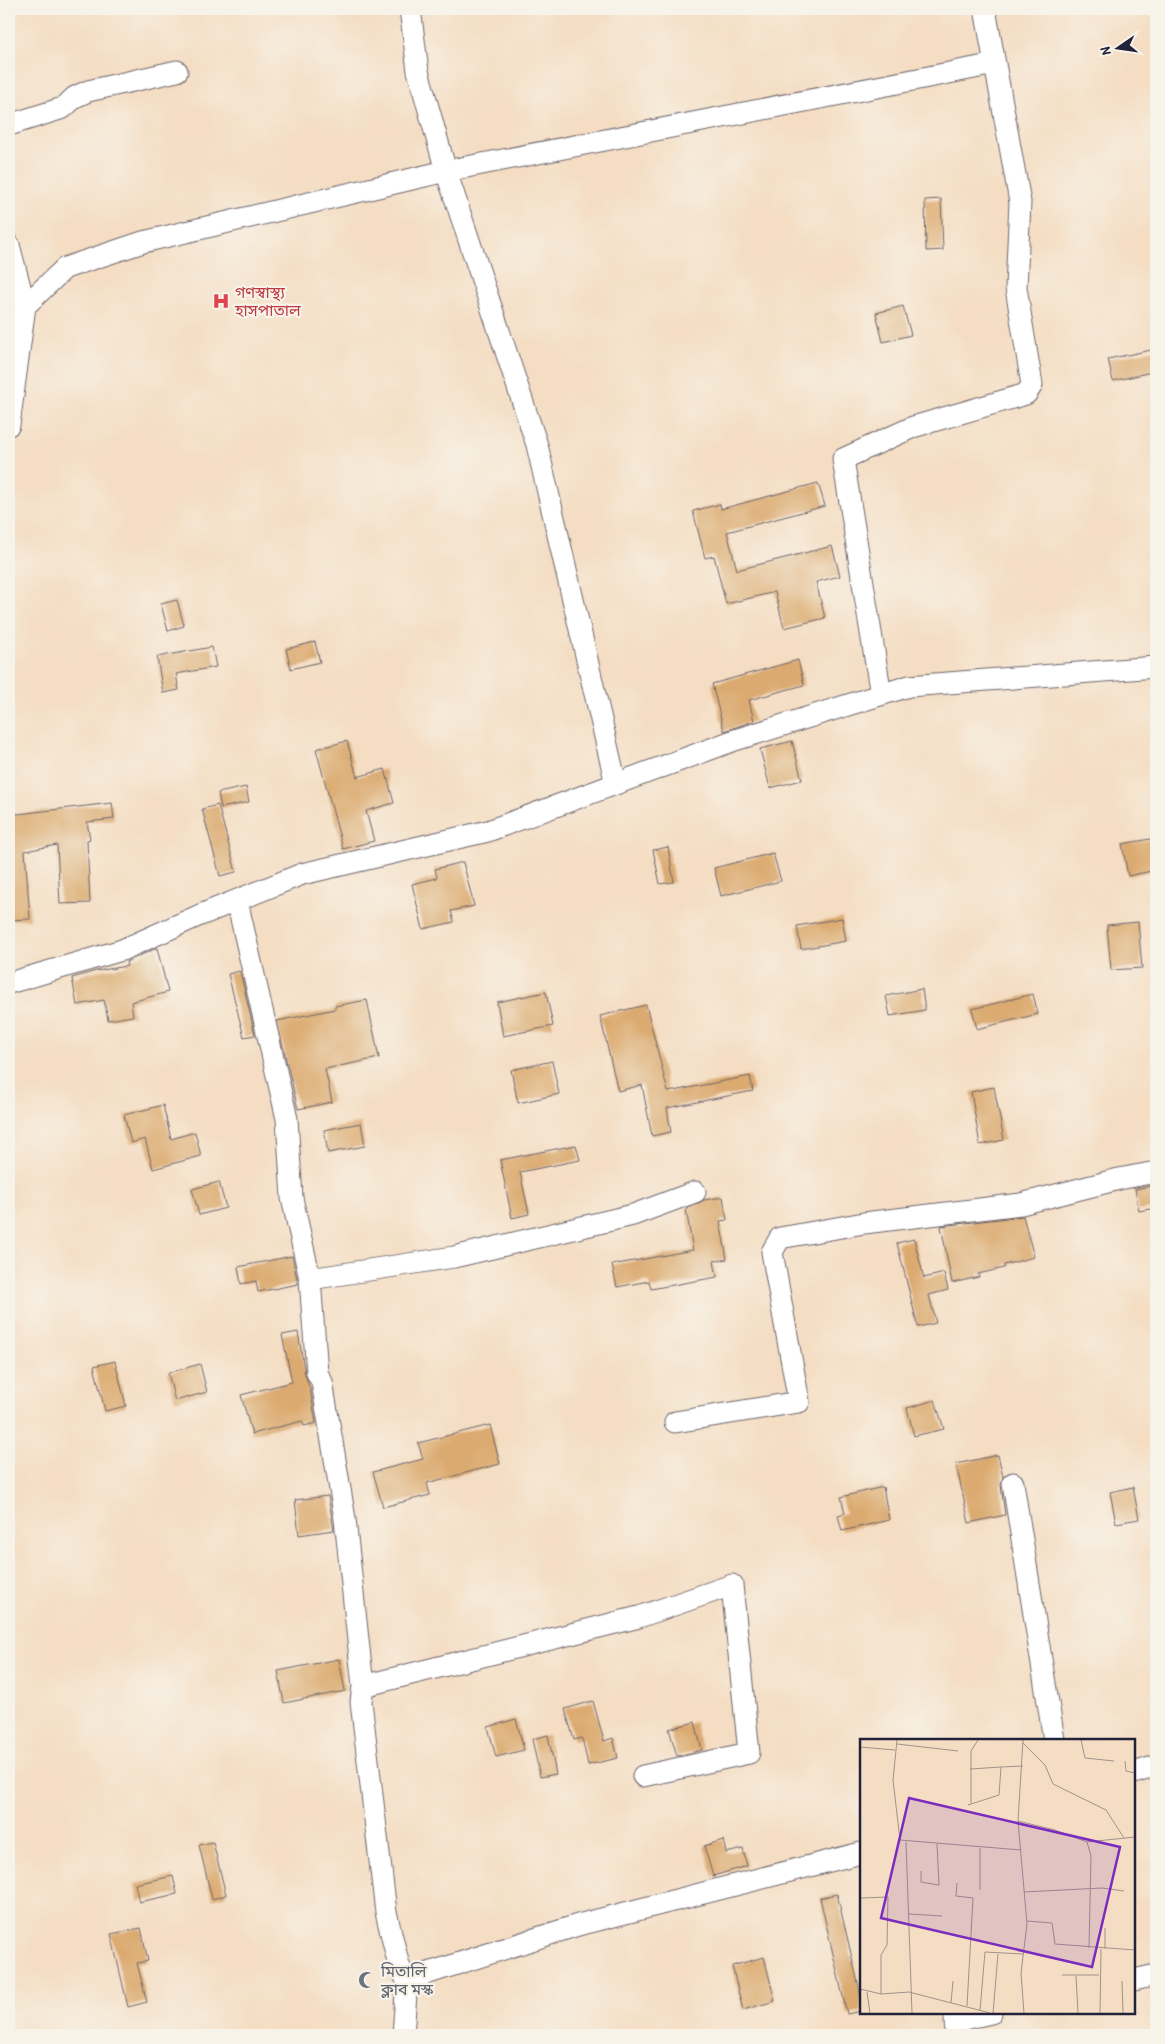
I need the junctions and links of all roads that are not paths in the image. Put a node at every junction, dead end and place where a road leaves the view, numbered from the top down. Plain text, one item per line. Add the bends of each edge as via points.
1 (410, 9) edge
2 (985, 9) edge
3 (995, 64) junction
4 (177, 71) dead end
5 (9, 125) edge
6 (446, 171) junction
7 (9, 245) edge
8 (25, 306) junction
9 (9, 426) edge
10 (1156, 667) edge
11 (880, 695) junction
12 (616, 784) junction
13 (237, 901) junction
14 (9, 983) edge
15 (1156, 1172) edge
16 (695, 1192) dead end
17 (310, 1279) junction
18 (675, 1422) dead end
19 (1013, 1483) dead end
20 (363, 1686) junction
21 (1054, 1739) edge
22 (1156, 1766) edge
23 (1135, 1773) edge
24 (643, 1776) dead end
25 (860, 1853) edge
26 (1156, 1975) edge
27 (407, 1980) junction
28 (1135, 1980) edge
29 (986, 2014) edge
30 (403, 2035) edge
31 (956, 2035) edge

1 - 6 street via 418,71
2 - 3 street
3 - 6 street
3 - 11 street via 1020,202 1016,288 1032,385 1026,394 913,426 843,459
4 - 5 street via 88,92 74,97 63,108
6 - 8 street via 143,242 65,268
6 - 12 street via 536,445
7 - 8 street
8 - 9 street
10 - 11 street via 909,686
11 - 12 street via 735,740
12 - 13 street via 488,831 302,874
13 - 14 street via 122,950
13 - 17 street via 287,1119 292,1198
15 - 18 street via 1021,1204 864,1223 780,1238 772,1252 800,1402
16 - 17 street via 634,1215 462,1255
17 - 20 street via 317,1373 322,1382 345,1519
19 - 21 street
20 - 24 street via 639,1617 732,1585 749,1753
20 - 27 street via 361,1702 386,1912 399,1966
22 - 23 street
25 - 27 street via 578,1926
26 - 28 street
27 - 30 street
29 - 31 street via 955,2021

